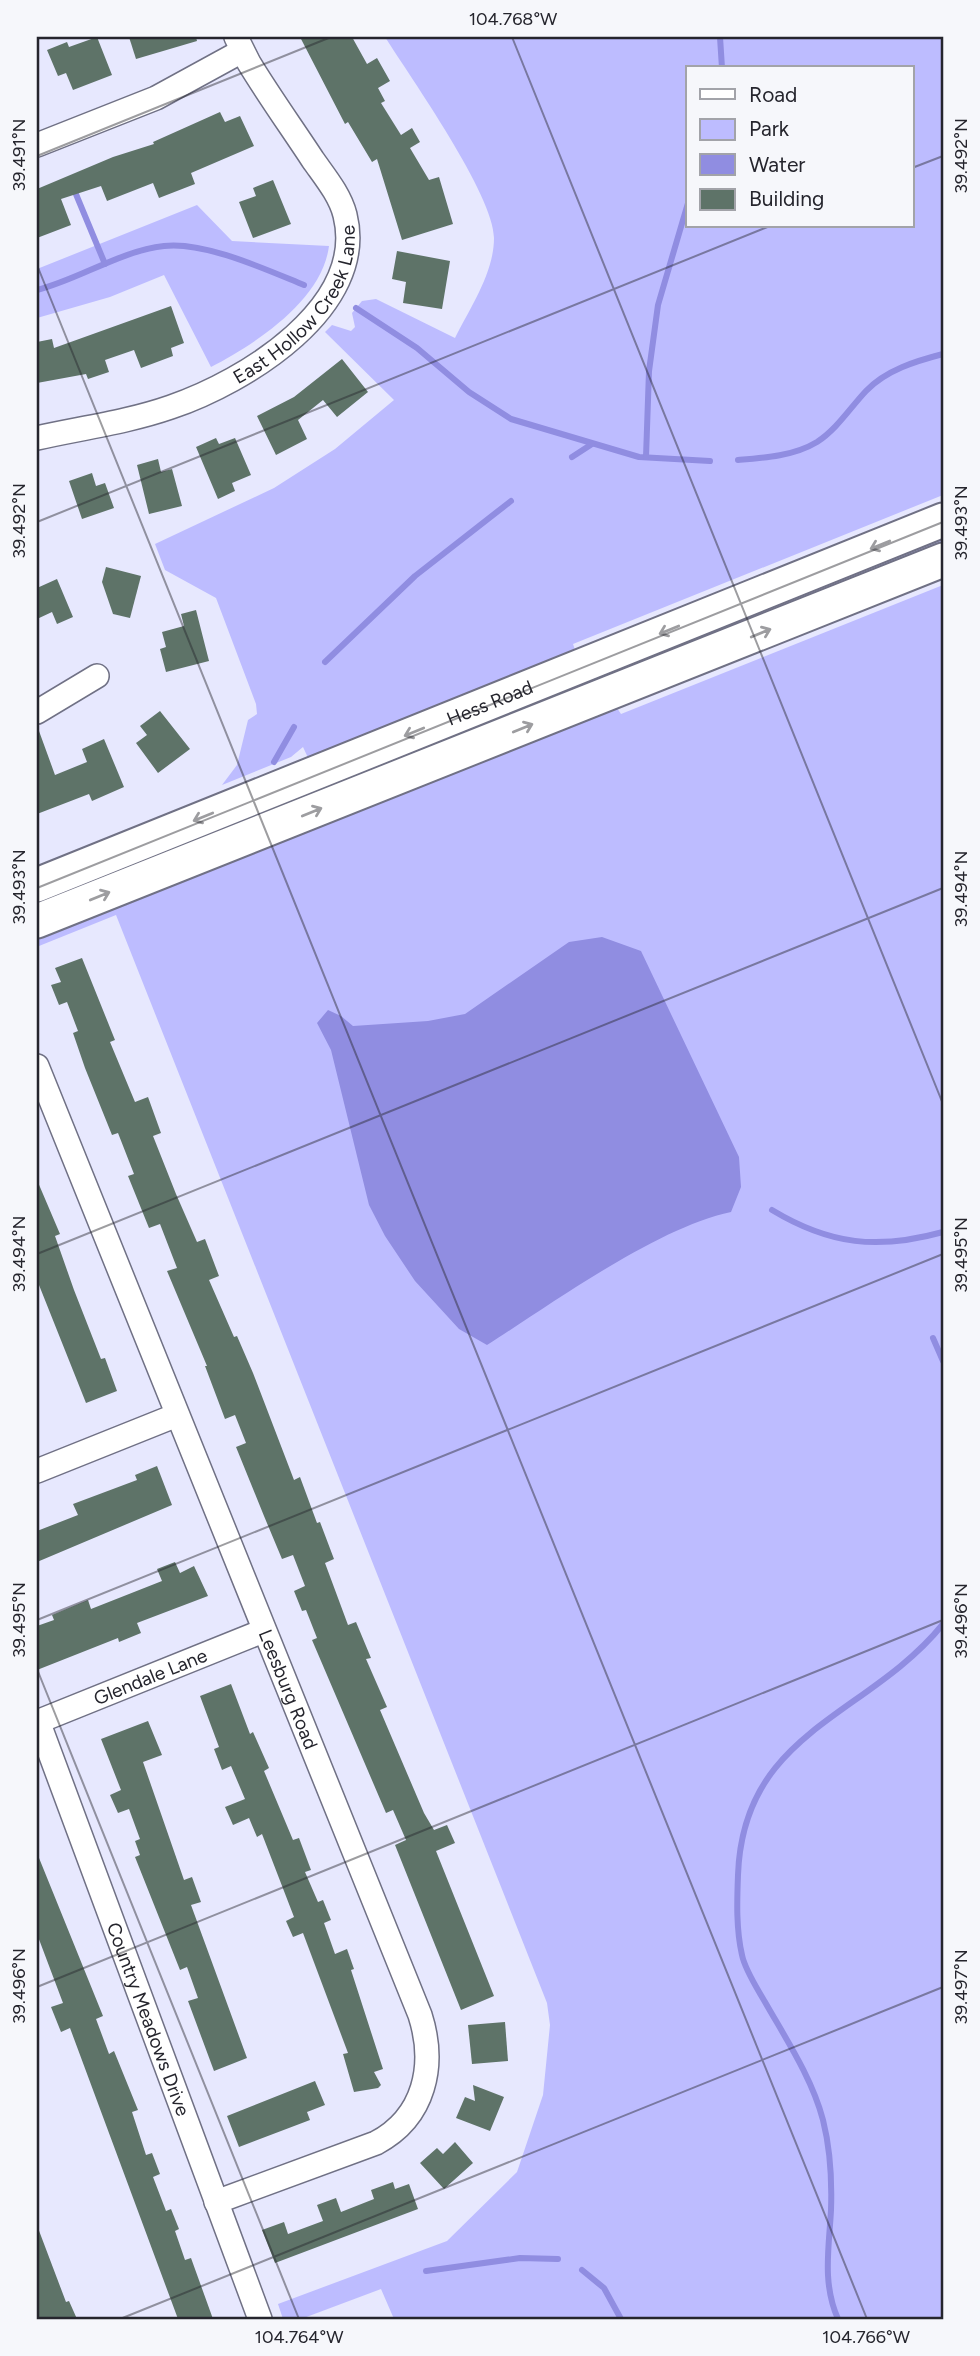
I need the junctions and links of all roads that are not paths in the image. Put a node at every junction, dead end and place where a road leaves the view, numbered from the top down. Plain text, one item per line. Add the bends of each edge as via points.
1 (239, 44) edge
2 (38, 142) edge
3 (37, 438) edge
4 (943, 520) edge
5 (943, 560) edge
6 (97, 676) dead end
7 (37, 712) edge
8 (37, 885) edge
9 (37, 921) edge
10 (37, 1066) edge
11 (42, 1097) edge
12 (177, 1415) junction
13 (37, 1471) edge
14 (263, 1631) junction
15 (37, 1722) edge
16 (216, 2202) junction
17 (260, 2319) edge

1 - 2 street via 156,98
1 - 3 street, East Hollow Creek Lane via 343,209 348,247 337,287 280,346 211,391 145,415
4 -> 8 main road, Hess Road
9 -> 5 main road, Hess Road
6 - 7 street
10 - 11 street, Leesburg Road
11 - 12 street, Leesburg Road
12 - 13 street
12 - 14 street, Leesburg Road
14 - 15 street, Glendale Lane
14 - 16 street, Leesburg Road via 420,2015 428,2045 428,2069 410,2115 386,2138
15 - 16 street, Country Meadows Drive
16 - 17 street, Country Meadows Drive

